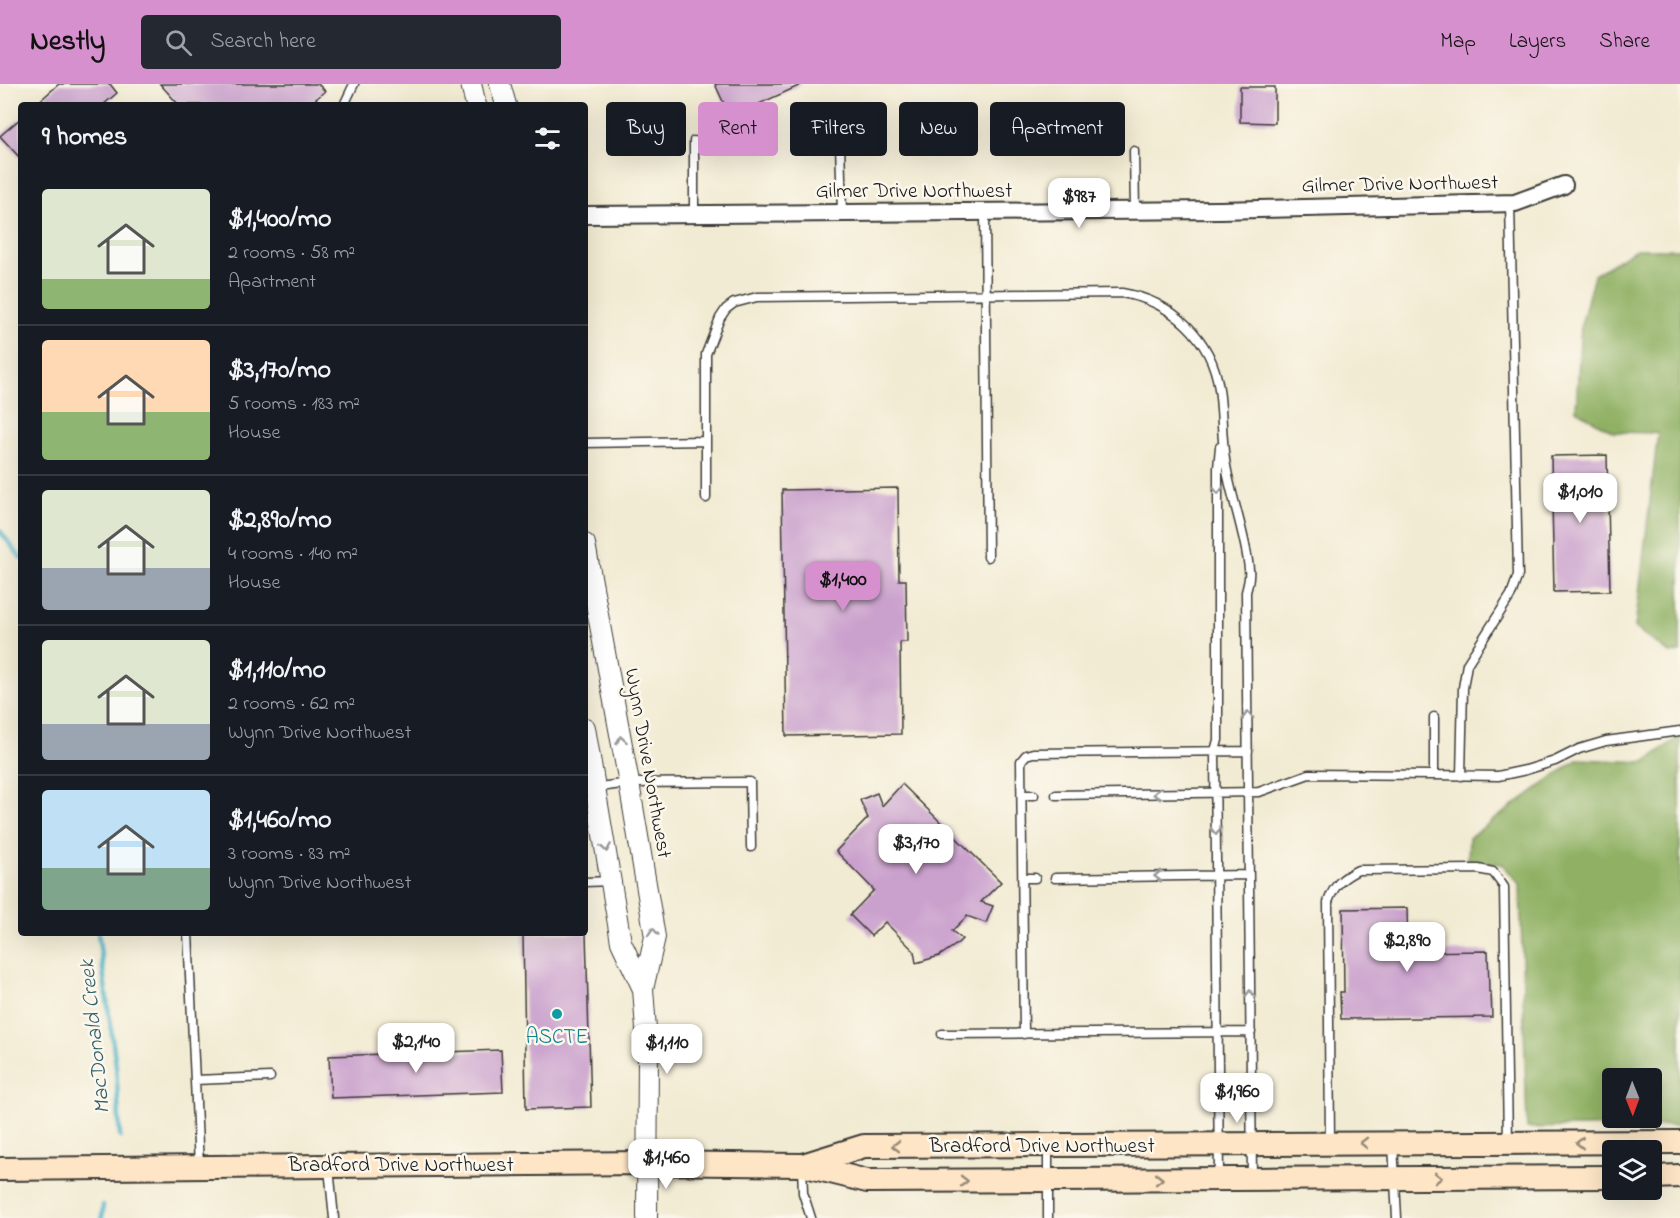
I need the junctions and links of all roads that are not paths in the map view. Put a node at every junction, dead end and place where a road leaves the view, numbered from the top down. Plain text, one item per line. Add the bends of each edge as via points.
1 (354, 84) edge
2 (471, 84) edge
3 (500, 84) edge
4 (345, 102) edge
5 (475, 102) edge
6 (505, 102) edge
7 (694, 141) dead end
8 (1134, 151) dead end
9 (840, 156) edge
10 (1564, 185) dead end
11 (1510, 203) junction
12 (1135, 211) junction
13 (985, 212) junction
14 (842, 213) junction
15 (694, 214) junction
16 (588, 215) edge
17 (986, 294) junction
18 (1222, 432) junction
19 (705, 441) junction
20 (588, 443) edge
21 (706, 498) dead end
22 (988, 557) dead end
23 (588, 560) edge
24 (1434, 717) dead end
25 (1680, 731) edge
26 (1248, 751) junction
27 (1215, 752) junction
28 (588, 758) edge
29 (1434, 775) junction
30 (1461, 776) junction
31 (629, 783) junction
32 (591, 788) edge
33 (1248, 792) junction
34 (1215, 793) junction
35 (1022, 795) junction
36 (1034, 795) dead end
37 (1056, 795) dead end
38 (751, 847) dead end
39 (1249, 874) junction
40 (1216, 875) junction
41 (1023, 878) junction
42 (1035, 878) dead end
43 (1055, 878) dead end
44 (611, 881) junction
45 (588, 882) edge
46 (188, 936) edge
47 (643, 989) junction
48 (1218, 1032) junction
49 (1251, 1032) junction
50 (942, 1034) dead end
51 (1024, 1034) junction
52 (270, 1077) dead end
53 (195, 1080) junction
54 (1680, 1142) edge
55 (1330, 1143) junction
56 (1393, 1143) junction
57 (1508, 1143) junction
58 (1219, 1144) junction
59 (1252, 1144) junction
60 (1048, 1145) junction
61 (647, 1163) junction
62 (329, 1165) junction
63 (802, 1165) junction
64 (199, 1166) junction
65 (0, 1168) edge
66 (1662, 1176) edge
67 (1680, 1176) edge
68 (1602, 1177) edge
69 (1394, 1178) junction
70 (1219, 1179) junction
71 (1252, 1179) junction
72 (1048, 1180) junction
73 (334, 1218) edge
74 (647, 1218) edge
75 (811, 1218) edge
76 (1048, 1218) edge
77 (1396, 1218) edge

1 - 4 lane
2 - 5 street
3 - 6 street
7 - 15 lane
8 - 12 lane
9 - 14 lane
10 - 11 street, Gilmer Drive Northwest
11 - 12 street, Gilmer Drive Northwest
11 - 30 lane via 1518,575 1511,595 1467,664
12 - 13 street, Gilmer Drive Northwest
13 - 14 street, Gilmer Drive Northwest
13 - 17 lane
14 - 15 street, Gilmer Drive Northwest
15 - 16 street, Gilmer Drive Northwest
17 - 18 lane via 1122,293 1174,314 1196,334 1213,362
17 - 19 lane via 757,297 734,303 720,318 706,354
17 - 22 lane
26 -> 18 lane via 1246,592 1250,571 1226,468
18 -> 27 lane via 1218,468
19 - 20 lane
19 - 21 lane
31 -> 23 street, Wynn Drive Northwest
24 - 29 lane
25 - 30 lane via 1606,741 1579,748 1555,761 1498,776
26 - 27 lane
26 - 33 lane
27 - 34 lane
27 - 35 lane via 1033,753 1022,761
28 - 32 street, Wynn Drive Northwest
29 - 30 lane
29 - 33 lane via 1309,774 1270,789
31 - 32 lane
31 - 38 lane via 750,782
47 -> 31 street, Wynn Drive Northwest via 655,937
32 -> 44 street, Wynn Drive Northwest
33 - 34 lane
33 - 39 lane
34 -> 37 lane
34 -> 40 lane
35 - 36 lane
35 - 41 lane
39 - 40 lane
49 -> 39 lane
40 -> 43 lane
40 - 48 lane
41 - 42 lane
41 - 51 lane
44 - 45 lane
44 - 47 street, Wynn Drive Northwest via 621,942
46 - 53 lane
47 - 61 street, Wynn Drive Northwest via 648,1056
48 - 49 lane
48 - 51 lane
48 - 58 lane
49 - 59 lane
50 - 51 lane
52 - 53 lane
53 - 64 lane
54 -> 57 main road, Bradford Drive Northwest
56 -> 55 main road, Bradford Drive Northwest
55 - 57 lane via 1328,902 1332,889 1358,870 1478,869 1493,872 1504,887
55 - 59 main road, Bradford Drive Northwest
56 - 57 main road, Bradford Drive Northwest
56 - 69 lane
58 - 59 main road, Bradford Drive Northwest
58 - 60 main road, Bradford Drive Northwest
58 - 70 lane
59 - 71 lane
60 -> 63 main road, Bradford Drive Northwest via 864,1146
60 - 72 lane
61 - 62 main road, Bradford Drive Northwest
61 - 63 main road, Bradford Drive Northwest
61 - 74 street, Wynn Drive Northwest
62 - 64 main road, Bradford Drive Northwest
62 - 73 lane
63 -> 72 main road, Bradford Drive Northwest via 867,1181
63 - 75 lane via 803,1193
64 - 65 main road, Bradford Drive Northwest
66 - 67 main road
69 -> 68 main road, Bradford Drive Northwest
69 - 71 main road, Bradford Drive Northwest
69 - 77 lane
70 - 71 main road, Bradford Drive Northwest
72 -> 70 main road, Bradford Drive Northwest
72 - 76 lane

